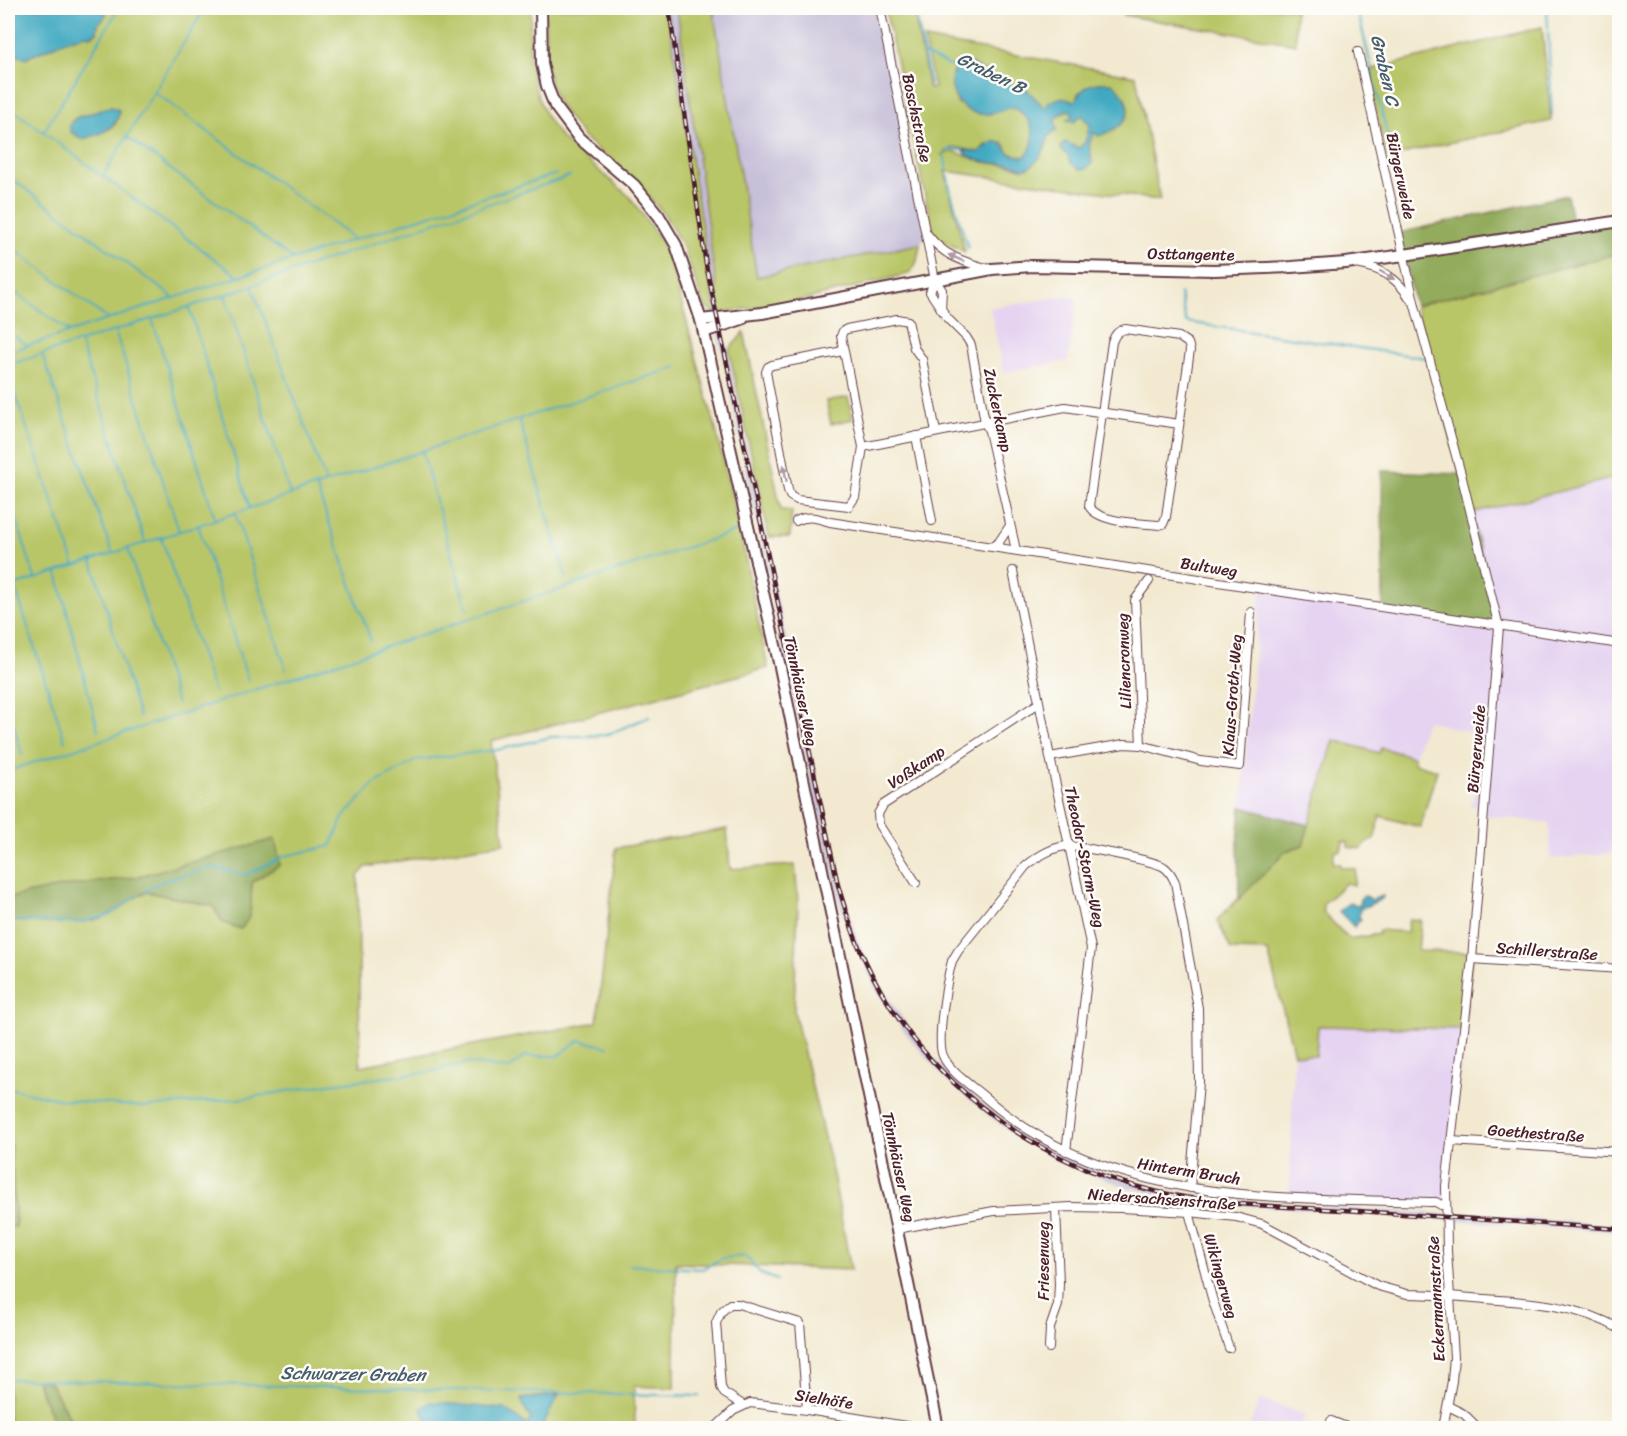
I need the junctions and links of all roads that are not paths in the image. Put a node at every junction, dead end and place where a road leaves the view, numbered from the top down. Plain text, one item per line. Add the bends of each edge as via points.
1 (541, 8) edge
2 (880, 8) edge
3 (1358, 52) dead end
4 (1620, 221) edge
5 (927, 234) junction
6 (1404, 255) junction
7 (1346, 263) junction
8 (992, 269) junction
9 (935, 280) junction
10 (1415, 306) junction
11 (703, 326) junction
12 (843, 351) junction
13 (1103, 412) junction
14 (985, 422) junction
15 (1179, 424) junction
16 (936, 432) junction
17 (916, 436) junction
18 (863, 447) junction
19 (796, 521) dead end
20 (932, 521) dead end
21 (1009, 527) junction
22 (993, 546) junction
23 (1016, 550) junction
24 (1013, 571) dead end
25 (1149, 581) dead end
26 (1251, 612) dead end
27 (1499, 627) junction
28 (1620, 644) edge
29 (1040, 703) junction
30 (1141, 745) junction
31 (1050, 757) junction
32 (1069, 846) junction
33 (916, 883) dead end
34 (1472, 959) junction
35 (1620, 969) edge
36 (1451, 1142) junction
37 (1066, 1151) junction
38 (1620, 1152) edge
39 (1191, 1188) junction
40 (1446, 1203) junction
41 (1056, 1208) junction
42 (1189, 1212) junction
43 (897, 1228) junction
44 (1449, 1296) junction
45 (1620, 1329) edge
46 (1049, 1348) dead end
47 (1229, 1348) dead end
48 (743, 1405) junction
49 (1448, 1407) junction
50 (807, 1410) junction
51 (1331, 1421) dead end
52 (937, 1427) edge
53 (715, 1428) edge
54 (1349, 1428) edge
55 (1443, 1428) edge
56 (1479, 1428) edge

1 - 11 main road, Tönnhäuser Weg via 542,64 555,106 579,138 634,185 659,216 676,245
2 - 5 street, Boschstraße
3 - 6 street, Bürgerweide
4 - 6 main road, Osttangente
8 -> 5 street via 959,261 935,245
5 - 9 street, Boschstraße
6 - 7 main road, Osttangente
6 - 10 street, Bürgerweide
7 - 8 main road, Osttangente via 1224,270 1063,266
7 -> 10 street, Bürgerweide via 1388,274 1398,281
8 - 9 main road, Osttangente
9 - 11 main road, Osttangente
9 - 14 street, Zuckerkamp via 942,290 941,309 971,345
10 - 27 street, Bürgerweide
11 - 43 main road, Tönnhäuser Weg via 780,667
12 - 16 street via 841,336 847,329 897,319 908,321 914,348 922,358
12 - 18 street
18 -> 12 street via 855,496 849,506 790,496 766,372 772,365
13 - 14 street via 1065,407
13 - 15 street
13 - 15 street via 1114,335 1125,329 1169,335 1185,339 1190,350
13 - 15 street via 1089,501 1092,512 1101,518 1163,524
14 - 16 street
14 - 21 street, Zuckerkamp
16 - 17 street
17 - 18 street
17 - 20 street
19 - 22 street, Bultweg via 814,517
21 - 22 street
21 - 23 street, Zuckerkamp
22 - 23 street, Bultweg
23 - 27 street, Bultweg
24 - 29 street, Theodor-Storm-Weg
25 - 30 street, Liliencronweg via 1136,600
26 - 30 street, Klaus-Groth-Weg via 1240,766 1201,761
27 - 28 street, Bultweg
27 - 34 street, Bürgerweide
29 - 31 street, Theodor-Storm-Weg
29 - 33 street, Voßkamp via 883,805 878,814 879,825
30 - 31 street, Klaus-Groth-Weg via 1101,747
31 - 32 street, Theodor-Storm-Weg
32 - 37 street, Theodor-Storm-Weg via 1091,948
32 - 37 street, Hinterm Bruch via 1039,856 1026,866 958,951 948,974 940,1041 948,1066 1012,1119
32 - 39 street via 1155,862 1170,872 1175,882 1198,1008 1199,1082
34 - 35 street, Schillerstraße
34 - 36 street, Bürgerweide
36 - 38 street, Goethestraße
36 - 40 street, Bürgerweide
37 - 39 street, Hinterm Bruch via 1126,1175
39 - 40 street, Hinterm Bruch
40 - 44 street, Eckermannstraße
41 - 42 street, Niedersachsenstraße
41 - 43 street, Niedersachsenstraße via 985,1211
41 - 46 street, Friesenweg via 1058,1305 1050,1328
42 - 44 street, Niedersachsenstraße via 1263,1224 1378,1286 1407,1294
42 - 47 street, Wikingerweg
43 - 52 main road, Tönnhäuser Weg
44 - 45 street, Niedersachsenstraße via 1564,1306
44 - 49 street, Eckermannstraße via 1454,1357
48 - 50 street, Sielhöfe
48 - 50 street via 721,1387 716,1323 720,1312 730,1304 800,1323
48 - 53 street
49 - 55 street, Eckermannstraße
49 - 56 street via 1464,1414
50 - 52 street, Sielhöfe via 912,1427
51 - 54 street

